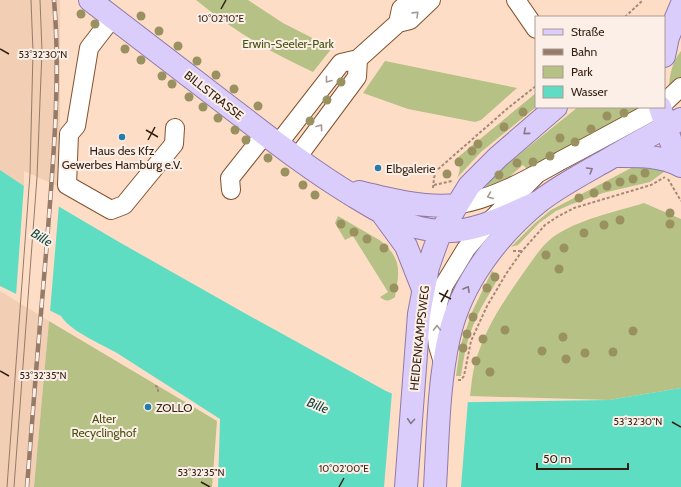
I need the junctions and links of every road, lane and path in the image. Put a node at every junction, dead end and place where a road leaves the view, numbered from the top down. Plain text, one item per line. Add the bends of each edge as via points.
1 (90, 0) edge
2 (411, 0) edge
3 (431, 0) edge
4 (516, 0) edge
5 (643, 0) edge
6 (681, 4) edge
7 (626, 16) edge
8 (663, 16) edge
9 (113, 17) junction
10 (398, 23) junction
11 (535, 28) edge
12 (681, 39) edge
13 (665, 51) edge
14 (358, 60) junction
15 (665, 68) edge
16 (535, 87) edge
17 (681, 87) edge
18 (681, 99) edge
19 (665, 102) edge
20 (665, 106) edge
21 (555, 108) edge
22 (666, 115) edge
23 (175, 128) dead end
24 (271, 139) junction
25 (614, 156) junction
26 (296, 159) junction
27 (681, 162) edge
28 (681, 166) edge
29 (538, 173) junction
30 (455, 182) dead end
31 (434, 185) junction
32 (340, 188) junction
33 (231, 190) dead end
34 (540, 201) junction
35 (681, 201) edge
36 (456, 205) junction
37 (428, 206) junction
38 (382, 214) junction
39 (490, 221) junction
40 (441, 231) junction
41 (423, 288) junction
42 (442, 375) junction
43 (155, 386) dead end
44 (158, 393) dead end
45 (406, 487) edge
46 (435, 487) edge

1 - 9 main road, BILLSTRASSE
2 - 10 street via 401,9
10 -> 3 street via 410,20
4 - 11 street
5 - 7 path
6 - 8 main road
6 - 13 main road
9 - 23 street via 89,48 76,126 69,134 67,185 111,210 124,205 174,144
9 - 24 main road, BILLSTRASSE
10 - 14 street
12 - 15 main road
14 -> 24 street via 341,63
26 -> 14 street via 357,77
16 - 31 path via 436,171
17 - 19 street
18 - 20 street
21 -> 36 main road, HEIDENKAMPSWEG via 498,157 469,186
22 - 25 main road
22 - 27 main road via 671,142
22 - 29 street
24 - 26 main road, BILLSTRASSE
24 - 33 street via 230,178
25 - 28 main road via 651,156
34 -> 25 main road
26 - 32 main road, BILLSTRASSE
29 -> 36 street via 490,196
29 - 39 street
30 - 31 path
31 - 37 path
32 - 37 main road, BILLSTRASSE
32 - 38 main road, BILLSTRASSE
34 - 39 main road, BILLSTRASSE
42 -> 34 main road via 449,336 464,294 484,260 505,234
35 - 42 path via 667,176 651,185 574,208 557,217 522,251 487,306 472,341 464,376 461,380
36 - 37 main road, BILLSTRASSE
36 - 40 main road, HEIDENKAMPSWEG
38 - 40 main road, BILLSTRASSE via 404,224
38 - 41 main road via 406,246
39 - 40 main road, BILLSTRASSE via 466,229
42 -> 39 street via 436,329 437,308 441,295 466,249
40 - 41 main road, HEIDENKAMPSWEG
41 -> 45 main road, HEIDENKAMPSWEG
42 - 46 main road
43 - 44 path via 158,387

